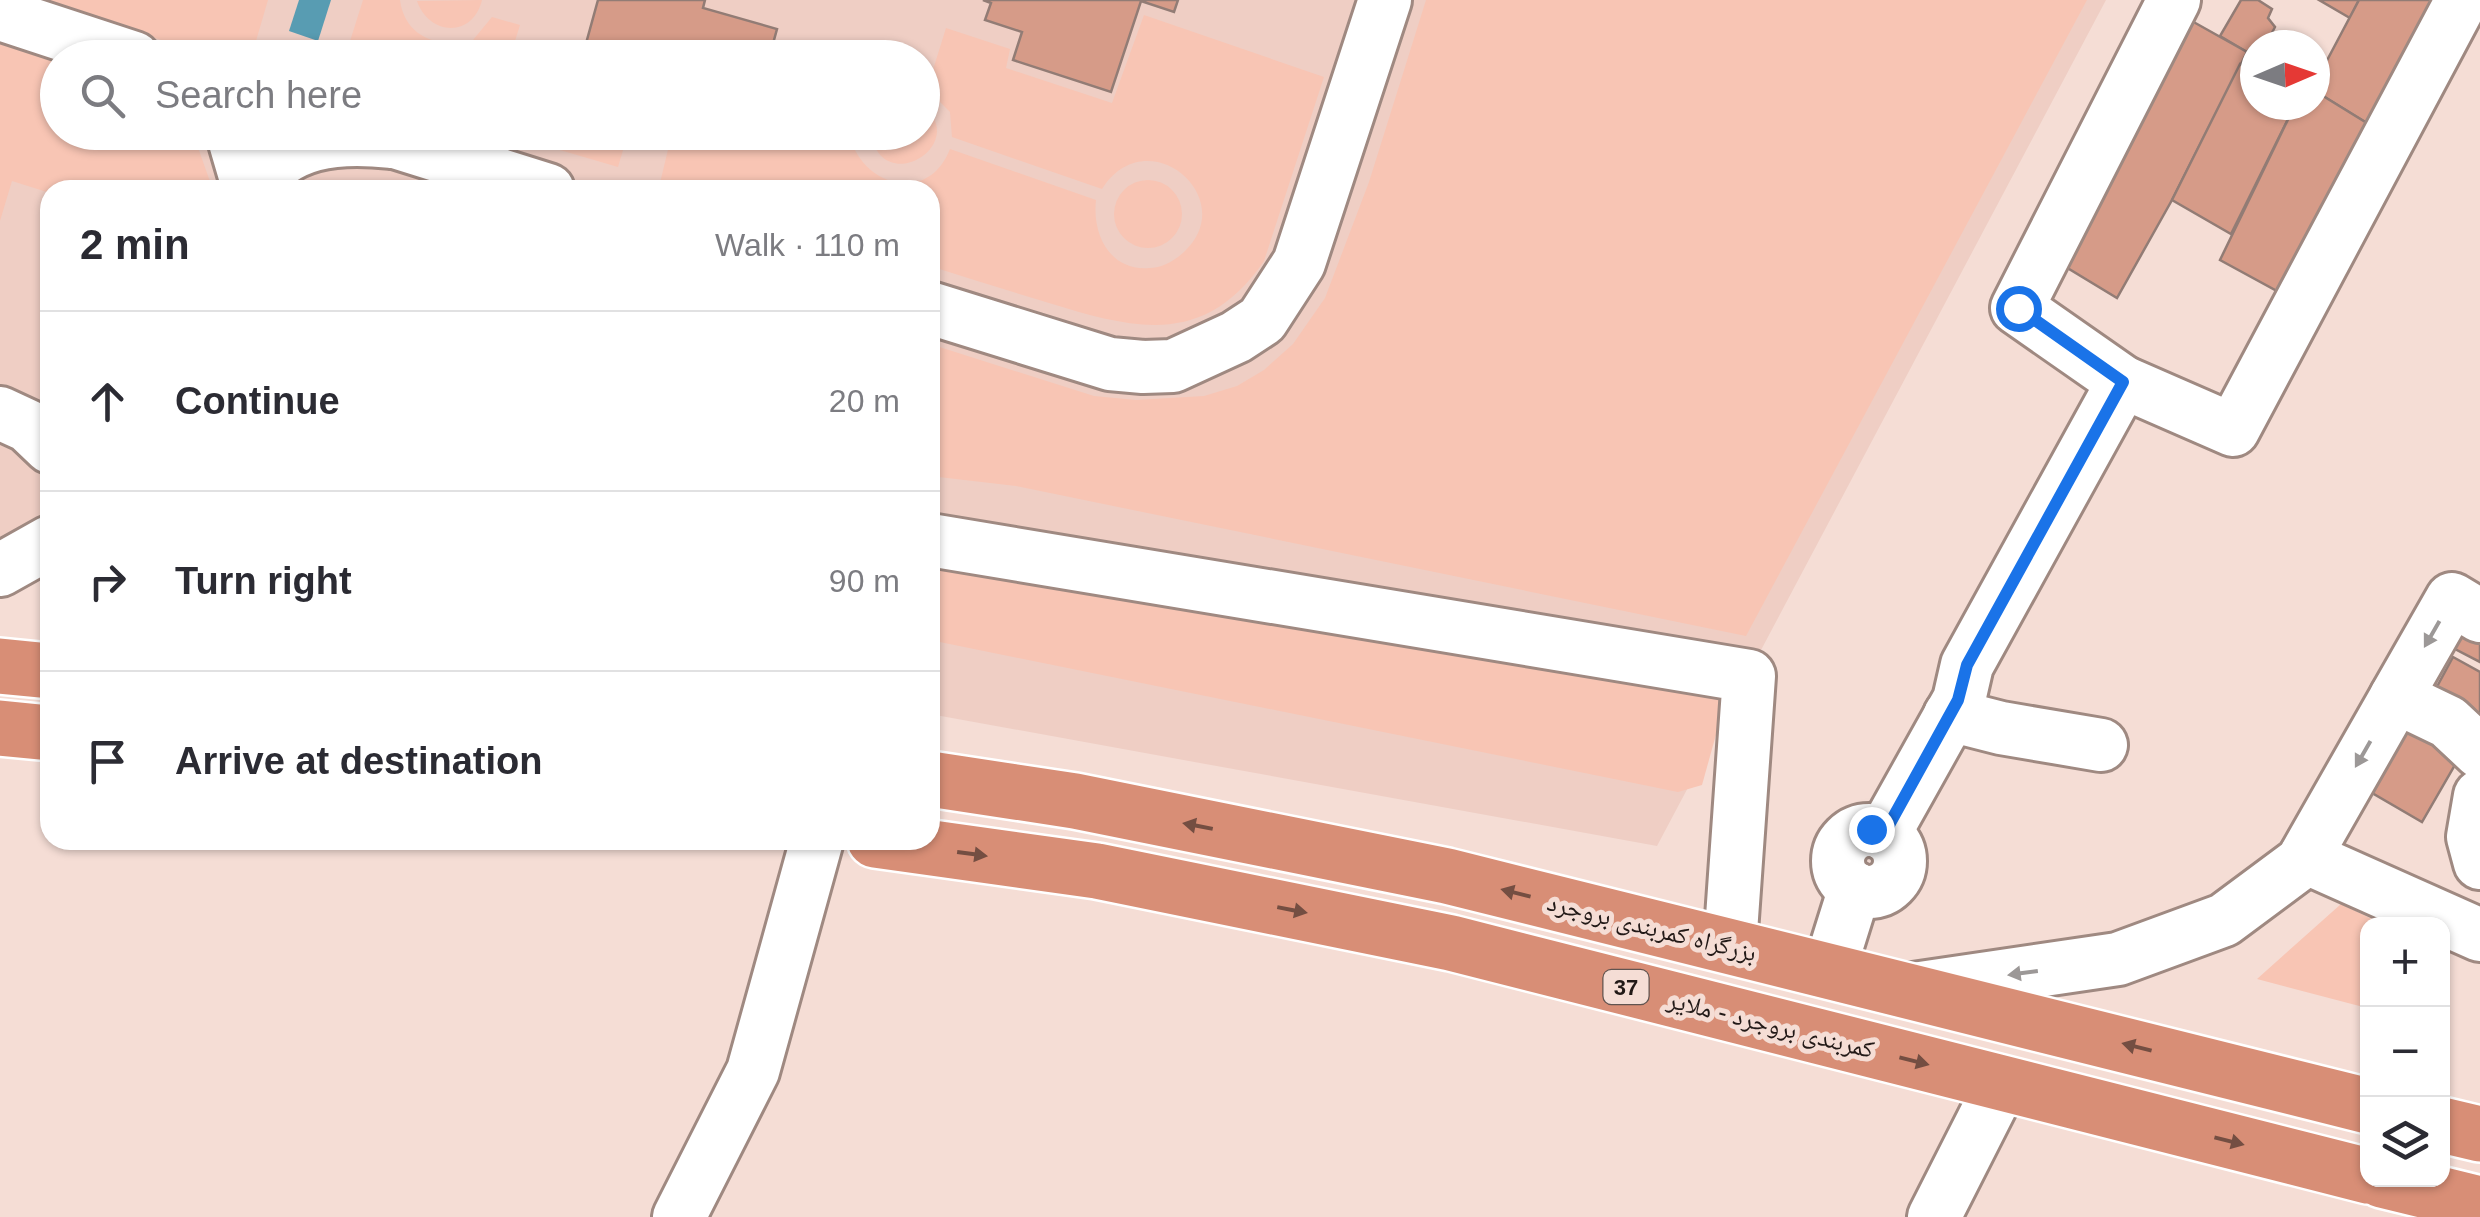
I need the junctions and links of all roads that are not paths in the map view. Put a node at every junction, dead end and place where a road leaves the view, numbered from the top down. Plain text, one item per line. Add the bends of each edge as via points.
1 (1385, 0) edge
2 (2174, 0) edge
3 (2462, 0) edge
4 (0, 14) edge
5 (79, 40) edge
6 (238, 150) edge
7 (297, 150) edge
8 (419, 150) edge
9 (248, 180) edge
10 (261, 180) edge
11 (516, 180) edge
12 (940, 311) edge
13 (2123, 382) junction
14 (0, 413) edge
15 (40, 437) edge
16 (940, 542) edge
17 (40, 548) edge
18 (0, 570) edge
19 (2480, 616) edge
20 (0, 666) edge
21 (40, 670) edge
22 (2396, 697) junction
23 (1950, 715) junction
24 (0, 728) edge
25 (40, 732) edge
26 (2101, 744) dead end
27 (2480, 752) edge
28 (940, 781) edge
29 (2480, 796) edge
30 (940, 849) edge
31 (814, 850) edge
32 (2305, 857) junction
33 (2480, 863) edge
34 (2480, 935) edge
35 (1730, 946) junction
36 (1829, 971) junction
37 (1907, 990) junction
38 (2002, 1083) junction
39 (2360, 1104) edge
40 (2450, 1127) edge
41 (2480, 1134) edge
42 (2360, 1174) edge
43 (2411, 1187) edge
44 (2480, 1204) edge
45 (679, 1217) edge
46 (1934, 1217) edge

1 - 12 lane via 1300,263 1262,320 1173,366 1143,367 1110,364
2 - 13 lane via 2018,308
3 - 13 lane via 2232,430
4 - 5 lane
6 - 9 lane
7 - 10 lane
8 - 11 lane
13 - 23 lane via 1967,665
14 - 15 lane
16 - 35 lane via 1749,676
17 - 18 lane
19 -> 22 lane via 2452,599
20 - 21 highway
22 - 27 lane via 2448,722
22 -> 32 lane
23 - 26 lane
23 - 36 lane via 1884,834 1861,830 1844,842 1838,861 1855,888
24 - 25 highway
35 -> 28 highway, بزرگراه کمربندی بروجرد via 1447,876
29 - 33 lane via 2473,837
30 -> 38 highway, کمربندی بروجرد - ملایر / 37 via 1097,871 1451,943
31 - 45 lane via 753,1071
32 - 34 lane
32 -> 37 lane via 2224,920 2118,959
35 - 36 highway, بزرگراه کمربندی بروجرد
36 - 37 highway, بزرگراه کمربندی بروجرد
39 -> 37 highway, بزرگراه کمربندی بروجرد
38 -> 42 highway, کمربندی بروجرد - ملایر / 37
38 - 46 lane
40 - 41 highway
43 - 44 highway

